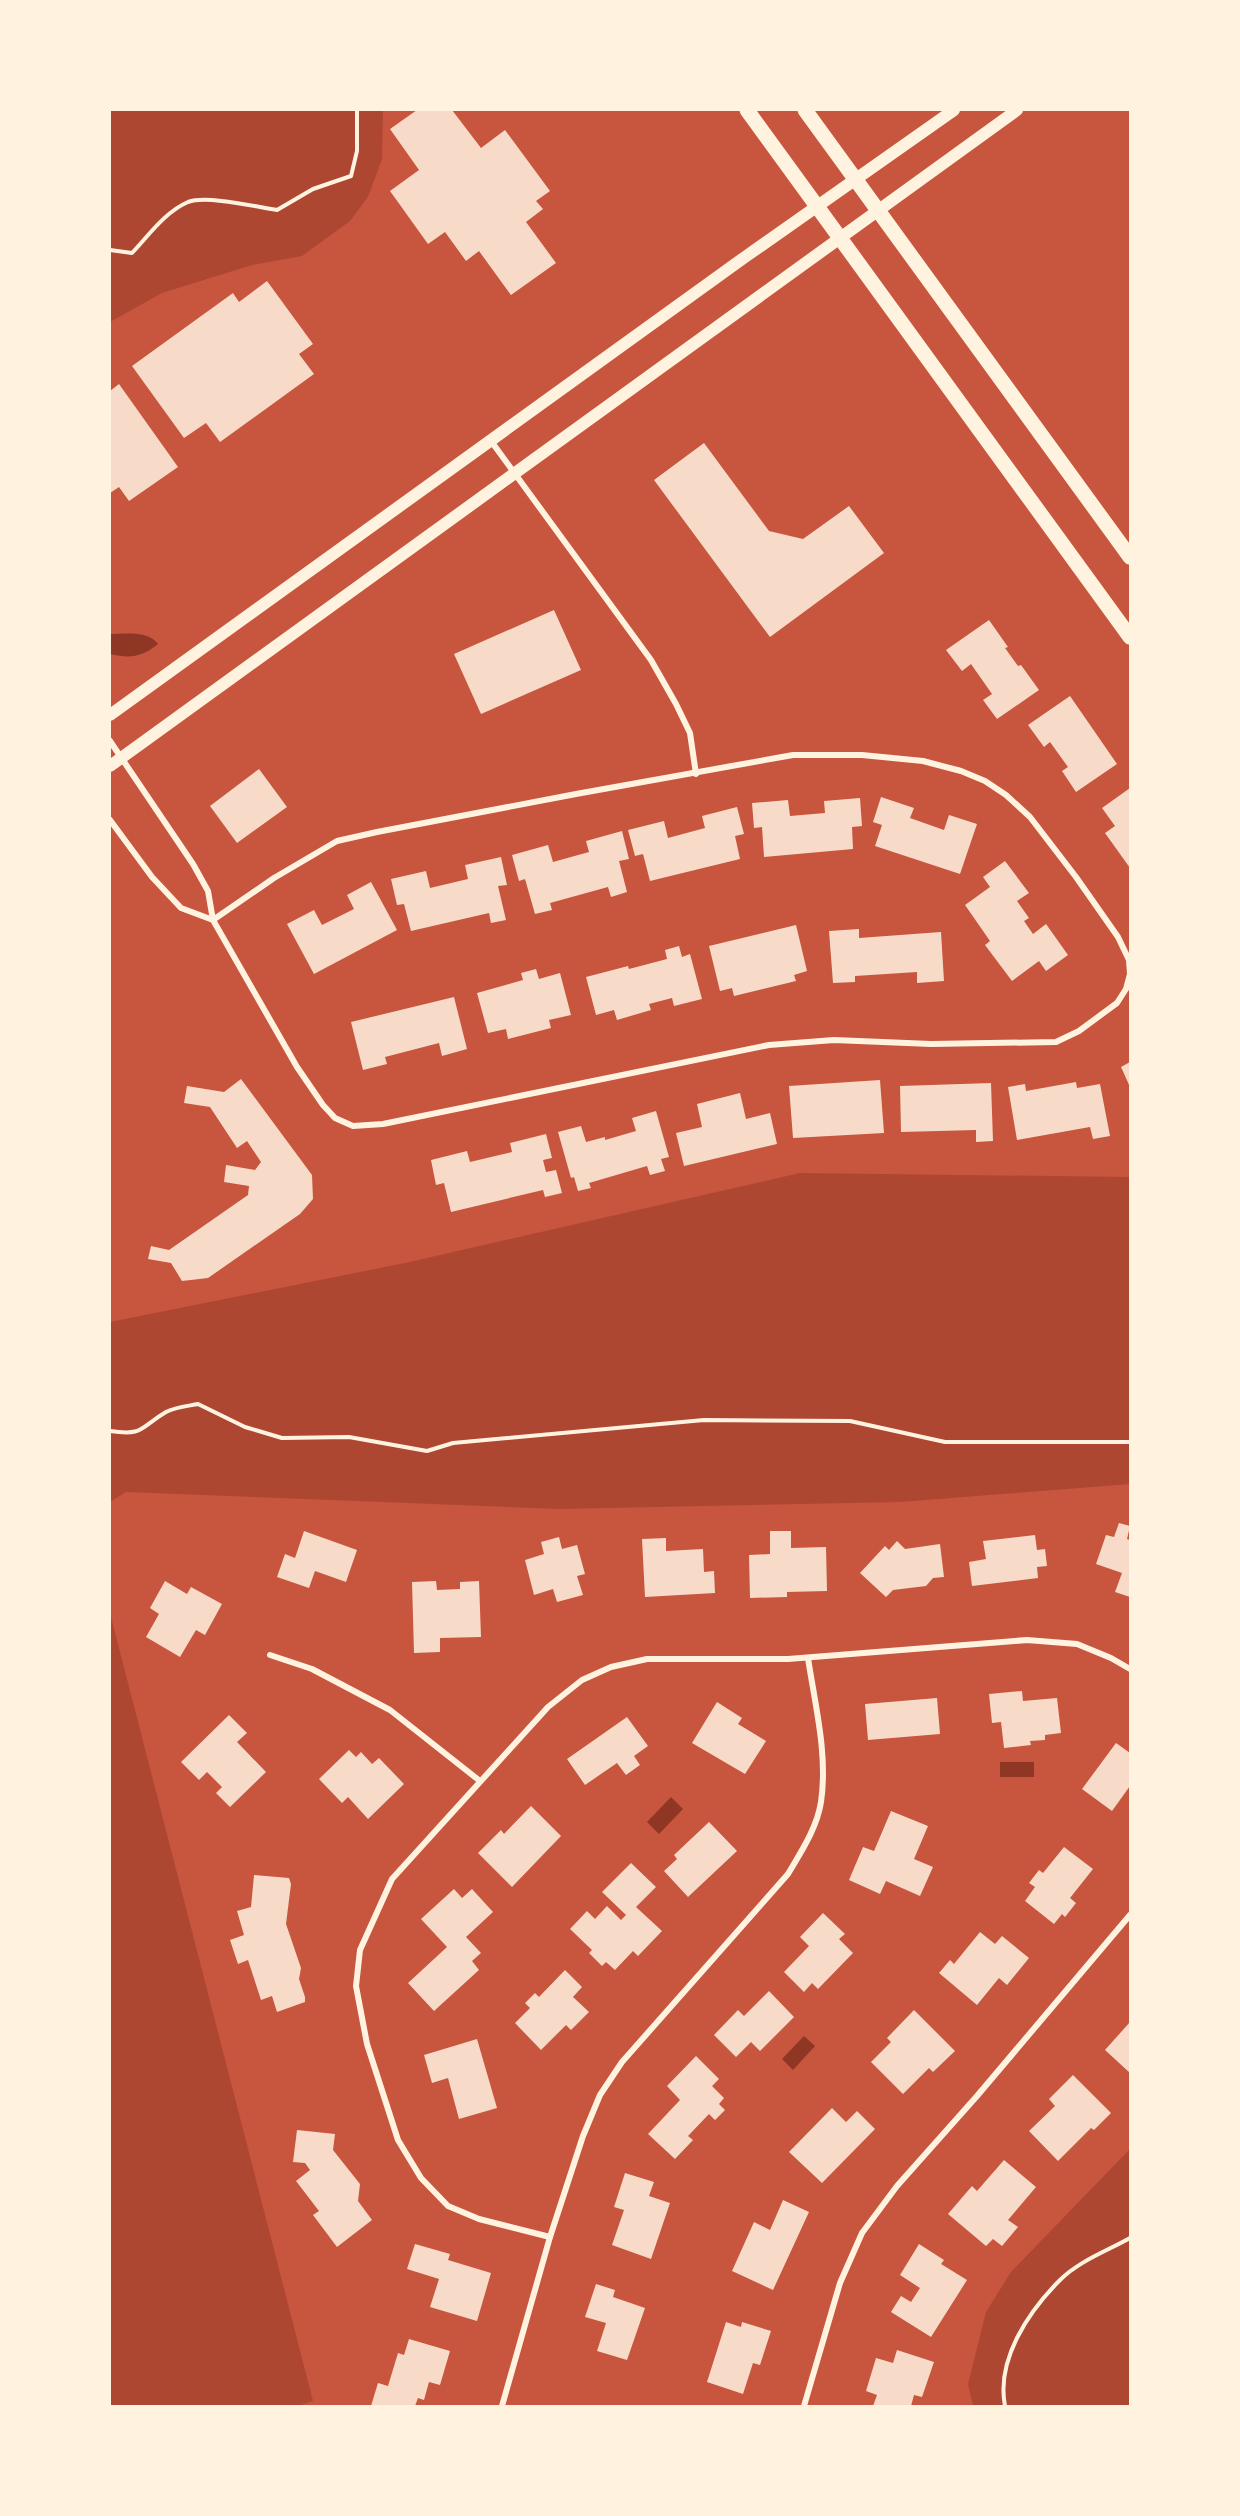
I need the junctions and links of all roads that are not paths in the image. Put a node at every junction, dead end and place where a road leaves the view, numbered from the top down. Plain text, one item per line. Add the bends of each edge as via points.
1 (747, 110) edge
2 (805, 110) edge
3 (954, 110) edge
4 (1017, 110) edge
5 (856, 180) junction
6 (816, 207) junction
7 (878, 210) junction
8 (840, 239) junction
9 (491, 441) junction
10 (514, 474) junction
11 (1131, 557) edge
12 (1131, 637) edge
13 (110, 715) edge
14 (110, 741) edge
15 (121, 758) junction
16 (110, 766) edge
17 (696, 774) junction
18 (110, 820) edge
19 (213, 920) junction
20 (270, 1655) dead end
21 (808, 1658) junction
22 (1131, 1669) edge
23 (480, 1781) junction
24 (1131, 1915) edge
25 (550, 2237) junction
26 (502, 2406) edge
27 (804, 2406) edge

1 - 6 main road
2 - 5 main road
3 - 5 main road
4 - 7 main road
5 - 6 main road
5 - 7 main road
6 - 8 main road
6 - 9 main road
7 - 8 main road
7 - 11 main road
8 - 10 main road
8 - 12 main road
9 - 10 street
9 - 13 main road
10 - 15 main road
10 - 17 street via 651,660 690,733
14 - 15 street
15 - 16 main road
15 - 19 street via 194,864 207,891
17 - 19 street via 337,841
17 - 19 street via 793,755 862,755 923,761 985,781 1030,817 1118,937 1129,960 1126,989 1117,1004 1098,1020 1056,1042 931,1044 834,1040 769,1045 383,1124 353,1126 335,1118 297,1067
18 - 19 street via 152,877 181,908
20 - 23 street via 312,1669 390,1710
21 - 22 street via 1028,1640 1077,1644
21 - 23 street via 647,1659 611,1667 582,1680 548,1707
21 - 25 street via 823,1757 821,1803 807,1843 788,1874 622,2062 600,2095
23 - 25 street via 392,1879 360,1950 356,1986 367,2044 398,2140 421,2178 448,2206 479,2219
24 - 27 street via 897,2186 862,2233 840,2283
25 - 26 street

